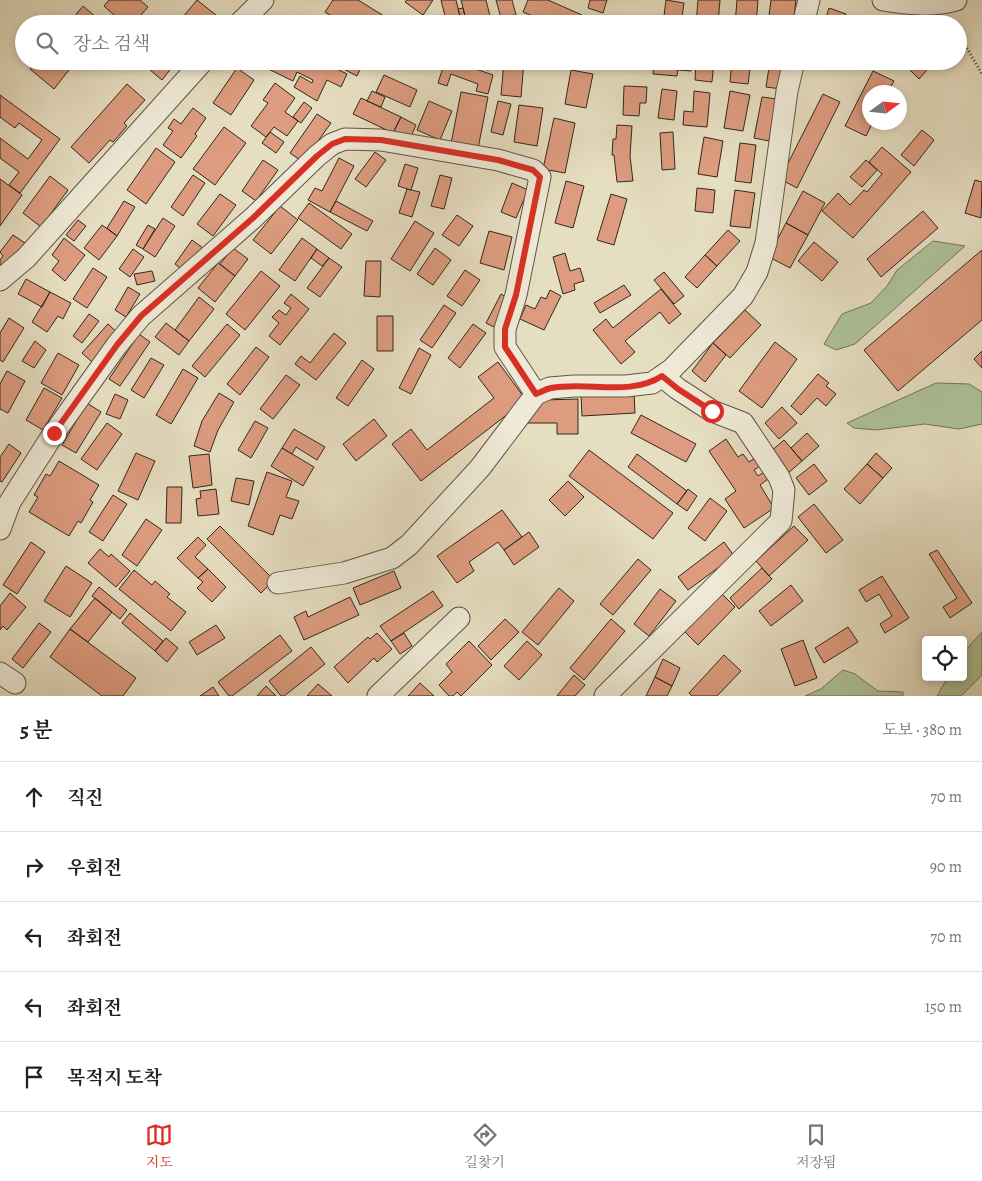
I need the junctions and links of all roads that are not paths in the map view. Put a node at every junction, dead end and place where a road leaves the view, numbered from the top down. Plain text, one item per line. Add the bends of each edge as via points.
1 (263, 0) edge
2 (809, 0) edge
3 (883, 0) edge
4 (956, 0) edge
5 (248, 15) edge
6 (805, 15) edge
7 (196, 70) edge
8 (792, 70) edge
9 (0, 280) edge
10 (662, 376) junction
11 (536, 394) junction
12 (0, 529) edge
13 (278, 583) dead end
14 (458, 618) dead end
15 (378, 696) edge
16 (605, 696) edge

1 - 5 street
2 - 6 street
3 - 4 street via 909,4
7 - 9 street via 26,258
8 - 10 street via 766,243 756,272 743,296
10 - 11 street via 652,382 626,386 550,388
10 - 16 street via 712,411 744,424 784,490 781,521
11 - 12 street via 505,347 505,329 516,295 540,177 533,170 498,160 381,140 345,139 317,156 253,218 141,316 54,433 10,502
11 - 13 street via 480,468 409,545 392,558 344,573
14 - 15 street

